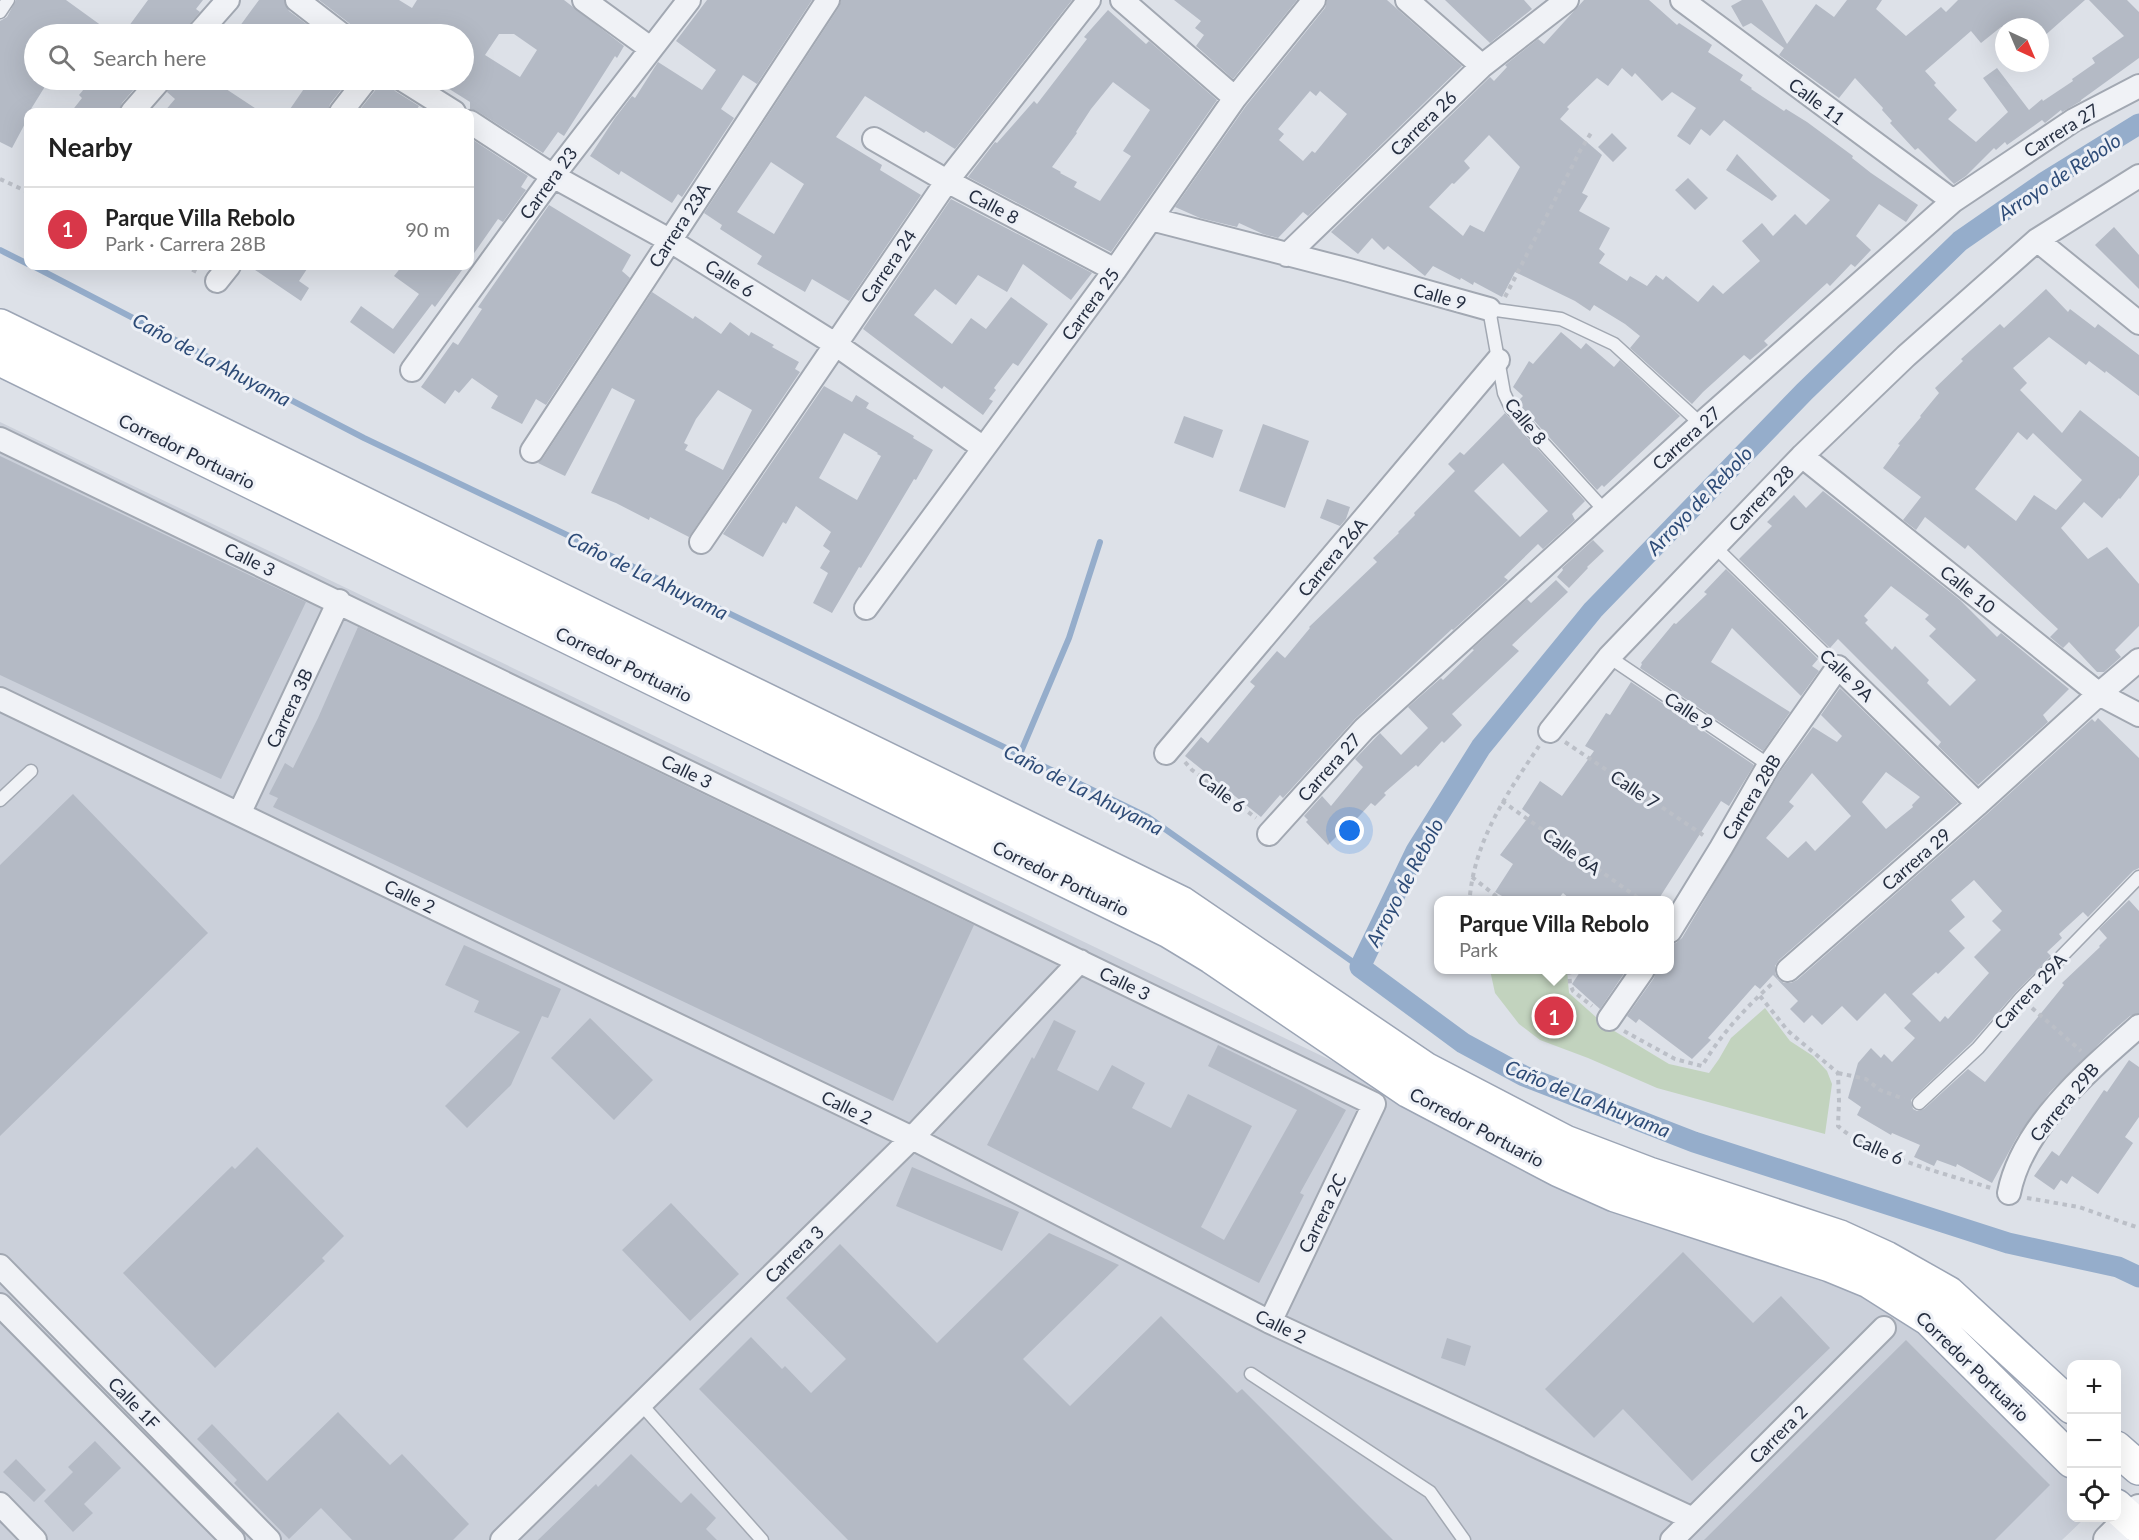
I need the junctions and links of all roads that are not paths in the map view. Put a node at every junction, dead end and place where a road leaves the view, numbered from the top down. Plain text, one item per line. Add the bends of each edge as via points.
1 (8, 0) edge
2 (228, 0) edge
3 (297, 0) edge
4 (584, 0) edge
5 (689, 0) edge
6 (828, 0) edge
7 (1089, 0) edge
8 (1122, 0) edge
9 (1314, 0) edge
10 (1407, 0) edge
11 (1567, 0) edge
12 (1682, 0) edge
13 (0, 12) edge
14 (207, 24) edge
15 (328, 24) edge
16 (650, 48) junction
17 (1482, 66) junction
18 (2139, 86) edge
19 (151, 90) edge
20 (358, 90) edge
21 (419, 90) edge
22 (1235, 98) junction
23 (136, 108) edge
24 (344, 108) edge
25 (448, 108) edge
26 (474, 125) edge
27 (874, 139) dead end
28 (552, 176) junction
29 (2139, 176) edge
30 (947, 181) junction
31 (1953, 201) junction
32 (1151, 219) junction
33 (669, 240) junction
34 (2037, 240) junction
35 (1287, 255) junction
36 (1115, 270) junction
37 (1494, 310) junction
38 (2139, 323) edge
39 (0, 326) edge
40 (835, 344) junction
41 (0, 359) edge
42 (1498, 360) junction
43 (412, 370) dead end
44 (1701, 424) junction
45 (0, 438) edge
46 (982, 447) junction
47 (532, 451) dead end
48 (1802, 456) junction
49 (1606, 512) junction
50 (701, 542) dead end
51 (1714, 546) junction
52 (339, 602) junction
53 (866, 608) dead end
54 (1609, 657) junction
55 (2139, 660) edge
56 (1838, 667) junction
57 (2099, 694) junction
58 (0, 699) edge
59 (2139, 715) edge
60 (1550, 731) road end
61 (1169, 750) road end
62 (1769, 765) junction
63 (31, 771) dead end
64 (0, 800) edge
65 (1978, 804) junction
66 (239, 814) junction
67 (1274, 828) road end
68 (2139, 877) edge
69 (1674, 924) edge
70 (1080, 961) junction
71 (1788, 970) road end
72 (1640, 974) edge
73 (1609, 1019) road end
74 (2135, 1036) edge
75 (1396, 1083) junction
76 (1919, 1103) road end
77 (912, 1138) junction
78 (2008, 1193) road end
79 (0, 1266) edge
80 (0, 1305) edge
81 (1270, 1322) junction
82 (1884, 1328) dead end
83 (97, 1365) junction
84 (1251, 1374) dead end
85 (78, 1384) junction
86 (2067, 1402) edge
87 (641, 1404) junction
88 (2121, 1452) edge
89 (2067, 1456) edge
90 (2139, 1468) edge
91 (0, 1504) edge
92 (1693, 1519) junction
93 (35, 1540) edge
94 (233, 1540) edge
95 (269, 1540) edge
96 (502, 1540) edge
97 (762, 1540) edge
98 (1464, 1540) edge
99 (1672, 1540) edge

1 - 13 lane
2 - 14 street
3 - 15 street
4 - 16 street
5 - 16 street, Carrera 23
6 - 33 street, Carrera 23A
7 - 30 street, Carrera 24
8 - 22 street
9 - 22 street, Carrera 25
10 - 17 street
11 - 17 street, Carrera 26
12 - 31 street, Calle 11
16 - 28 street, Carrera 23
17 - 35 street, Carrera 26
18 - 31 street, Carrera 27 via 2074,120
19 - 23 street
20 - 24 street
21 - 25 street
22 - 32 street, Carrera 25
26 - 28 street, Calle 6
27 - 30 street, Calle 8
28 - 33 street, Calle 6
28 - 43 street, Carrera 23
29 - 34 street, Carrera 28
30 - 36 street, Calle 8
30 - 40 street, Carrera 24
31 - 44 street, Carrera 27
32 - 35 street, Calle 9
32 - 36 street, Carrera 25
33 - 40 street, Calle 6
33 - 47 street, Carrera 23A
34 - 38 street
34 - 48 street, Carrera 28 via 1906,356
35 - 37 street, Calle 9
36 - 46 street, Carrera 25
37 - 42 lane, Calle 8
37 - 44 lane, Calle 9 via 1562,319 1614,344
39 - 75 main road, Corredor Portuario via 1181,903
40 - 46 street, Calle 6
40 - 50 street, Carrera 24
41 - 75 main road, Corredor Portuario via 1169,931
42 - 49 lane, Calle 8 via 1511,408
42 - 61 street, Carrera 26A
44 - 49 street, Carrera 27
45 - 52 street, Calle 3
46 - 53 street, Carrera 25
48 - 51 street, Carrera 28
48 - 57 street, Calle 10
49 - 67 street, Carrera 27 via 1364,729
51 - 54 street, Carrera 28
51 - 56 lane, Calle 9A
52 - 66 street, Carrera 3B
52 - 70 street, Calle 3
54 - 60 street, Carrera 28
54 - 62 lane, Calle 9
55 - 57 street, Carrera 29
56 - 62 street, Carrera 28B
56 - 65 street, Calle 9A
57 - 59 street, Calle 10
57 - 65 street, Carrera 29
58 - 66 street, Calle 2
62 - 69 street, Carrera 28B
63 - 64 lane
65 - 71 street, Carrera 29
66 - 77 street, Calle 2
68 - 76 lane, Carrera 29A via 1978,1048
70 - 75 street, Calle 3
70 - 77 street, Carrera 3
72 - 73 street
74 - 78 street, Carrera 29B via 2095,1064 2031,1137 2012,1175
75 - 81 street, Carrera 2C
75 - 86 main road, Corredor Portuario via 1648,1174 1840,1237 1948,1293
75 - 89 main road, Corredor Portuario via 1559,1170 1615,1195 1830,1264 1869,1281 1929,1320
77 - 81 street, Calle 2
77 - 87 street, Carrera 3
79 - 83 street, Calle 1F
80 - 85 street, Calle 1F
81 - 92 street, Calle 2
82 - 92 street, Carrera 2
83 - 85 street
83 - 95 street, Calle 1F
84 - 98 lane via 1430,1492
85 - 94 street, Calle 1F
87 - 96 street, Carrera 3
87 - 97 lane
88 - 90 main road
91 - 93 street
92 - 99 street, Carrera 2

